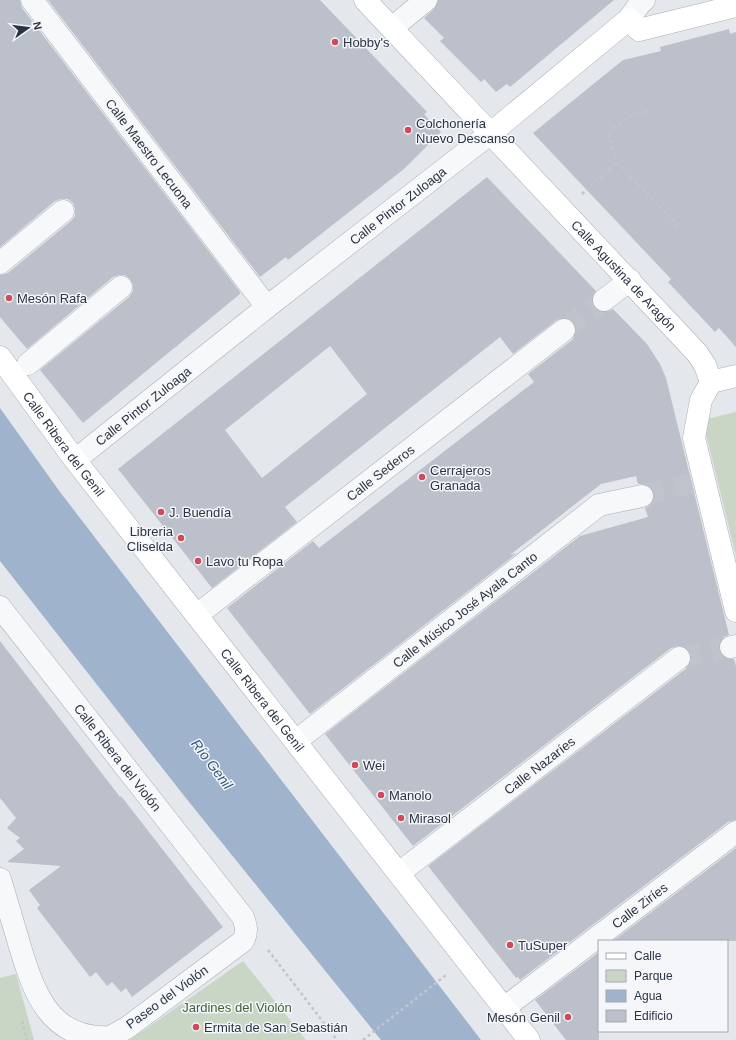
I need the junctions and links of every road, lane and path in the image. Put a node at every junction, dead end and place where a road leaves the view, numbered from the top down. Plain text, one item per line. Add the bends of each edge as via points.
1 (32, 0) edge
2 (365, 0) edge
3 (426, 0) edge
4 (644, 0) edge
5 (736, 6) edge
6 (629, 19) junction
7 (392, 28) junction
8 (648, 111) dead end
9 (491, 133) junction
10 (617, 162) junction
11 (582, 195) dead end
12 (63, 211) dead end
13 (678, 226) dead end
14 (0, 263) edge
15 (630, 280) junction
16 (121, 287) dead end
17 (604, 300) tunnel mouth
18 (267, 307) junction
19 (564, 330) tunnel mouth
20 (0, 356) edge
21 (28, 364) dead end
22 (736, 376) edge
23 (712, 382) junction
24 (75, 460) junction
25 (642, 496) tunnel mouth
26 (0, 607) edge
27 (736, 611) edge
28 (197, 615) junction
29 (679, 658) tunnel mouth
30 (296, 741) junction
31 (736, 832) edge
32 (399, 873) junction
33 (0, 879) edge
34 (236, 909) joint
35 (265, 946) dead end
36 (447, 975) dead end
37 (504, 1008) junction
38 (364, 1039) edge
39 (337, 1040) edge
40 (529, 1040) edge

1 - 18 street, Calle Maestro Lecuona
2 - 7 street, Calle Agustina de Aragón
3 - 7 street
4 - 6 street
5 - 6 street via 639,30
6 - 9 street, Calle Pintor Zuloaga
7 - 9 street, Calle Agustina de Aragón
8 - 10 path via 630,116 608,133
9 - 15 street, Calle Agustina de Aragón
9 - 18 street, Calle Pintor Zuloaga
10 - 11 path
10 - 13 path
12 - 14 street
15 - 17 street
15 - 23 street, Calle Agustina de Aragón via 697,353
16 - 21 street
18 - 24 street, Calle Pintor Zuloaga
19 - 28 street, Calle Sederos
20 - 24 street, Calle Ribera del Genil
22 - 23 street
23 - 27 street via 701,400 694,438 698,481
24 - 28 street, Calle Ribera del Genil
25 - 30 street, Calle Músico José Ayala Canto via 599,505
26 - 34 street, Calle Ribera del Violón
28 - 30 street, Calle Ribera del Genil
29 - 32 street, Calle Nazaríes
30 - 32 street, Calle Ribera del Genil
31 - 37 street, Calle Ziríes
32 - 37 street, Calle Ribera del Genil
33 - 34 street, Paseo del Violón via 36,996 49,1020 68,1035 90,1039 109,1037 128,1027 243,941 246,927 243,917
35 - 39 path
36 - 38 path
37 - 40 street, Calle Ribera del Genil

